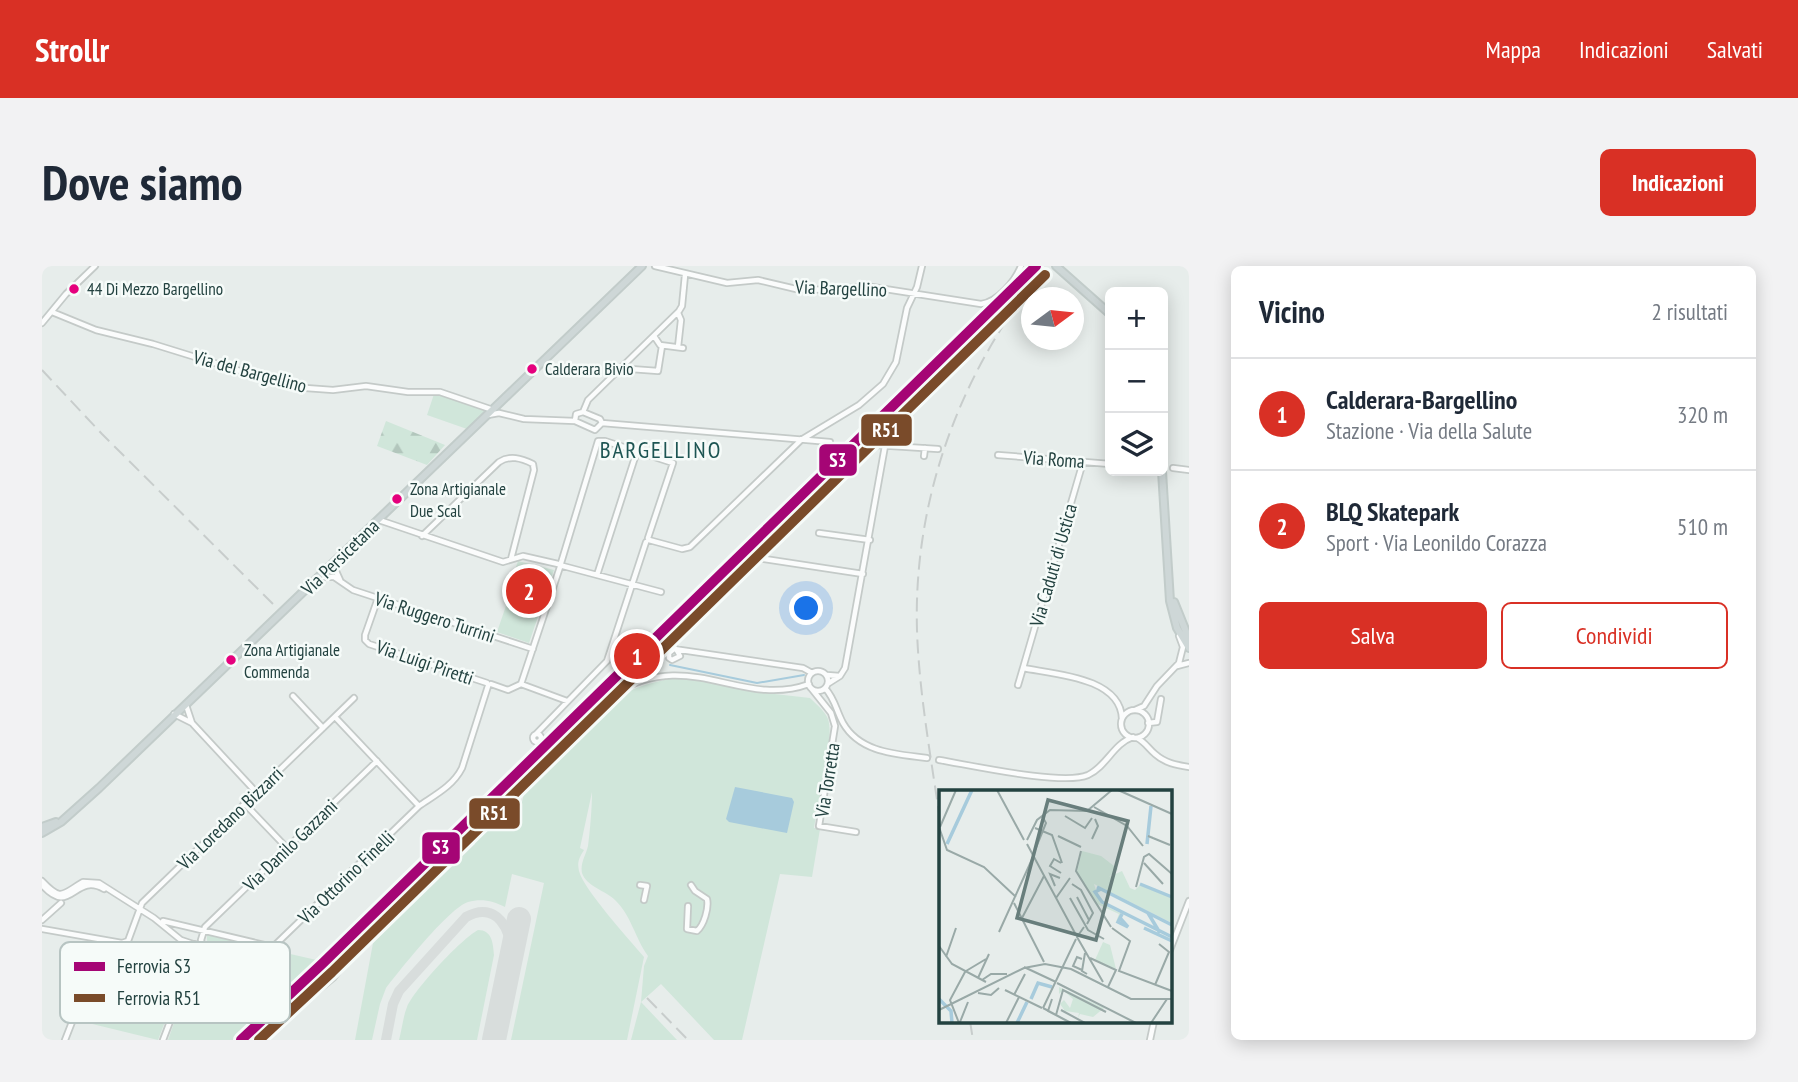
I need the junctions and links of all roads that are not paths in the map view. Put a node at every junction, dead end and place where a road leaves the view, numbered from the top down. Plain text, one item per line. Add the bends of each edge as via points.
1 (95, 266) edge
2 (654, 266) edge
3 (922, 266) edge
4 (1020, 266) edge
5 (1056, 266) edge
6 (640, 267) edge
7 (685, 275) junction
8 (914, 293) junction
9 (1105, 309) edge
10 (52, 312) junction
11 (678, 313) junction
12 (42, 323) edge
13 (653, 336) junction
14 (662, 346) junction
15 (623, 366) junction
16 (502, 401) junction
17 (583, 412) junction
18 (490, 413) junction
19 (508, 415) junction
20 (575, 421) junction
21 (602, 423) junction
22 (595, 430) junction
23 (801, 440) junction
24 (598, 441) junction
25 (830, 442) dead end
26 (875, 445) dead end
27 (885, 446) junction
28 (925, 448) junction
29 (938, 449) dead end
30 (637, 451) junction
31 (998, 455) dead end
32 (925, 456) dead end
33 (1083, 462) junction
34 (1105, 464) edge
35 (1172, 468) dead end
36 (1189, 470) edge
37 (1162, 476) edge
38 (379, 520) junction
39 (819, 533) dead end
40 (422, 536) junction
41 (648, 540) junction
42 (870, 540) junction
43 (758, 558) dead end
44 (510, 559) junction
45 (335, 562) junction
46 (560, 565) junction
47 (863, 574) junction
48 (597, 575) junction
49 (320, 577) junction
50 (1170, 579) junction
51 (341, 580) junction
52 (633, 584) junction
53 (661, 592) dead end
54 (378, 598) junction
55 (1171, 606) junction
56 (1189, 639) edge
57 (1189, 648) edge
58 (533, 649) junction
59 (676, 649) junction
60 (686, 650) junction
61 (680, 655) junction
62 (1184, 661) edge
63 (1023, 668) junction
64 (812, 673) junction
65 (826, 675) junction
66 (840, 676) junction
67 (521, 684) junction
68 (489, 685) junction
69 (1018, 685) dead end
70 (810, 686) junction
71 (825, 687) junction
72 (293, 696) dead end
73 (354, 698) dead end
74 (1161, 699) dead end
75 (567, 701) junction
76 (820, 701) junction
77 (1148, 702) junction
78 (186, 703) junction
79 (1120, 706) junction
80 (1133, 710) junction
81 (174, 714) junction
82 (335, 717) junction
83 (1122, 719) junction
84 (1147, 720) junction
85 (192, 723) junction
86 (1121, 727) junction
87 (323, 728) junction
88 (1146, 732) junction
89 (536, 734) dead end
90 (1134, 737) junction
91 (1120, 743) junction
92 (1147, 744) junction
93 (927, 758) dead end
94 (939, 760) dead end
95 (377, 761) junction
96 (1189, 767) edge
97 (256, 792) junction
98 (244, 803) junction
99 (419, 806) junction
100 (67, 817) junction
101 (42, 827) edge
102 (856, 832) dead end
103 (42, 833) edge
104 (287, 848) junction
105 (42, 883) edge
106 (640, 885) dead end
107 (691, 885) dead end
108 (644, 900) dead end
109 (1189, 901) edge
110 (61, 903) dead end
111 (688, 906) dead end
112 (139, 909) junction
113 (42, 920) edge
114 (163, 921) dead end
115 (42, 929) edge
116 (204, 930) junction
117 (202, 937) junction
118 (104, 940) joint
119 (181, 940) joint
120 (116, 942) edge
121 (125, 942) edge
122 (187, 942) edge
123 (196, 942) edge
124 (202, 942) edge
125 (252, 942) edge
126 (277, 942) edge
127 (1171, 947) edge
128 (290, 1009) edge
129 (72, 1023) edge
130 (169, 1023) edge
131 (276, 1023) edge
132 (65, 1040) edge
133 (163, 1040) edge
134 (258, 1040) edge

1 - 10 street
2 - 7 street, Via Bargellino
3 - 8 street
4 - 8 street, Via Bargellino via 988,303
5 - 9 main road
6 - 16 main road, Via Persicetana
7 - 8 street, Via Bargellino via 727,283 758,280 796,289 866,286
7 - 11 street
8 - 23 street via 896,362 883,384 859,405
10 - 12 street
10 - 18 street, Via del Bargellino via 96,330 292,387 440,392
11 - 13 street
11 - 14 street via 680,347
13 - 14 street
13 - 15 street
14 - 15 street via 657,371
15 - 17 street via 588,400
16 - 18 main road, Via Persicetana
16 - 19 street
17 - 20 street via 576,414
17 - 21 street
18 - 19 street, Via del Bargellino
18 - 38 main road, Via Persicetana
19 - 20 street
20 - 22 street
21 - 22 street
21 - 23 street
22 - 24 street
23 - 25 street
23 - 41 street via 690,547 682,550
24 - 30 street
24 - 46 street
26 - 27 street
27 - 28 street
27 - 42 street
28 - 29 street
28 - 32 street
30 - 41 street via 673,463
30 - 48 street
31 - 33 street, Via Roma
33 - 34 street, Via Roma
33 - 63 street, Via Caduti di Ustica
35 - 36 street
37 - 50 main road
38 - 40 street
38 - 45 main road, Via Persicetana
39 - 42 street
40 - 44 street via 503,562
40 - 44 street via 502,460 519,458 533,464 534,470
41 - 52 street
42 - 47 street
43 - 47 street
44 - 46 street via 523,555
45 - 49 main road, Via Persicetana
45 - 51 street
46 - 48 street
46 - 58 street
47 - 66 street
48 - 52 street
49 - 51 street, Via Ruggero Turrini
49 - 78 main road, Via Persicetana
50 - 55 main road
50 - 56 main road
51 - 54 street, Via Ruggero Turrini via 353,590
52 - 53 street
52 - 75 street via 607,662
54 - 58 street, Via Ruggero Turrini
54 - 68 street, Via Luigi Piretti via 365,635 369,644
55 - 57 main road
55 - 62 street
58 - 67 street
59 - 60 street
59 - 61 street
59 - 61 street via 669,651 669,658 676,660
60 - 61 street
60 - 64 street via 803,667
62 - 77 street via 1157,686
63 - 69 street, Via Caduti di Ustica
63 - 79 street via 1095,683
64 - 65 street
64 - 70 street
65 - 66 street
65 - 71 street
66 - 71 street
67 - 68 street, Via Luigi Piretti via 508,690
67 - 75 street
68 - 99 street, Via Ottorino Finelli via 460,773
70 - 71 street
70 - 76 street, Via Torretta
70 - 128 street via 772,690 673,674 640,681 614,694 371,929 334,978
71 - 76 street
71 - 93 street via 844,725 861,742 878,750
72 - 87 street
73 - 82 street, Via Loredano Bizzarri
74 - 84 street via 1157,722
75 - 89 street
76 - 102 street, Via Torretta via 835,726 819,826
77 - 80 street
77 - 84 street
78 - 81 main road, Via Persicetana
78 - 85 street
79 - 80 street
79 - 83 street
80 - 83 street
80 - 84 street
81 - 85 street
81 - 100 main road, Via Persicetana
82 - 87 street, Via Loredano Bizzarri
82 - 95 street
83 - 86 street
84 - 88 street
85 - 97 street
86 - 90 street
86 - 91 street
87 - 97 street, Via Loredano Bizzarri
88 - 90 street
88 - 92 street
90 - 91 street
90 - 92 street
91 - 94 street via 1097,770 1071,779
92 - 96 street via 1168,762
95 - 99 street
95 - 104 street, Via Danilo Gazzani
97 - 98 street, Via Loredano Bizzarri
98 - 104 street
98 - 112 street, Via Loredano Bizzarri
99 - 126 street, Via Ottorino Finelli
100 - 101 main road, Via Persicetana
100 - 103 main road, Via Persicetana
104 - 116 street, Via Danilo Gazzani
105 - 112 street via 59,898 92,884
106 - 108 street via 647,886
107 - 111 street via 708,904 697,932 687,929
109 - 127 street
110 - 113 street
112 - 119 street
112 - 121 street
114 - 116 street
115 - 118 street
116 - 117 street
116 - 125 street, Via Ottorino Finelli
117 - 123 street
117 - 124 street
118 - 120 street
119 - 122 street
129 - 132 street
130 - 133 street
131 - 134 street

